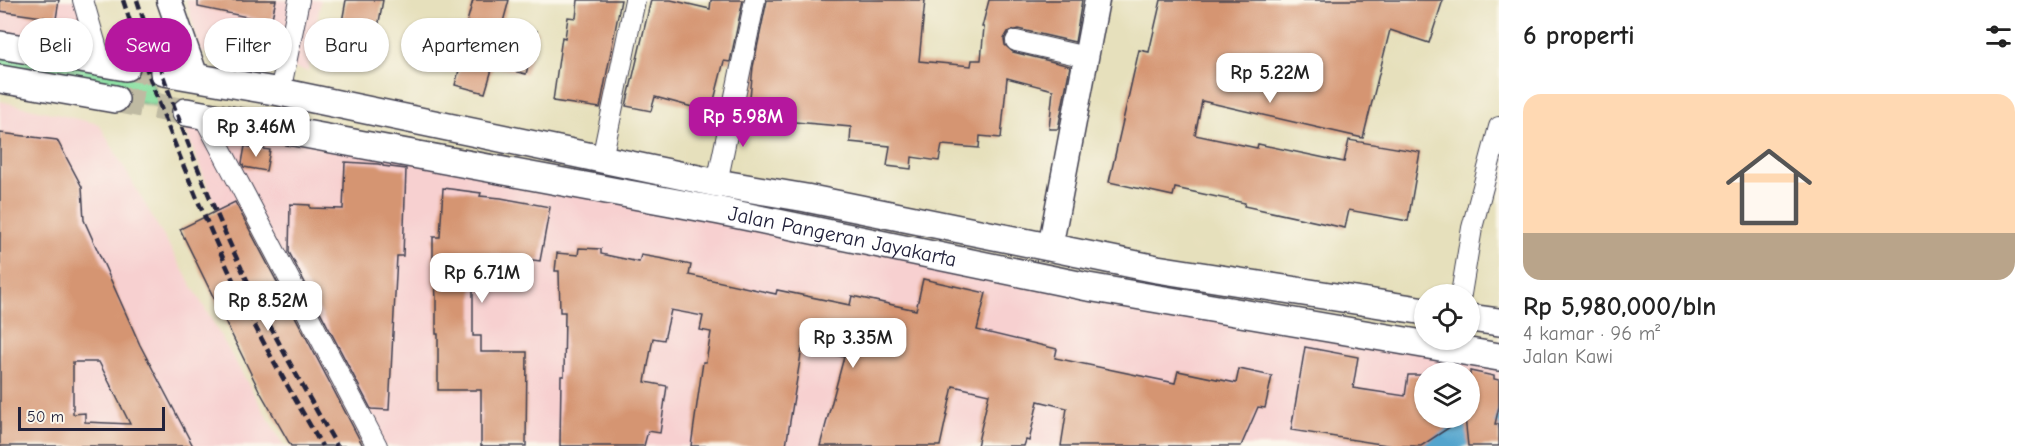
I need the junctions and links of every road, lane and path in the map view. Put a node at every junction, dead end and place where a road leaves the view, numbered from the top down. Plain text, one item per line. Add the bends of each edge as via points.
1 (83, 0) edge
2 (169, 0) edge
3 (299, 0) edge
4 (635, 0) edge
5 (755, 0) edge
6 (1097, 0) edge
7 (1016, 41) dead end
8 (0, 45) edge
9 (105, 46) edge
10 (1086, 57) junction
11 (105, 63) tunnel mouth
12 (164, 72) tunnel mouth
13 (196, 77) junction
14 (0, 79) edge
15 (280, 92) junction
16 (115, 99) tunnel mouth
17 (195, 113) joint
18 (1499, 127) edge
19 (602, 159) junction
20 (717, 183) junction
21 (806, 198) junction
22 (868, 212) junction
23 (800, 228) junction
24 (863, 241) junction
25 (1050, 248) junction
26 (1463, 284) edge
27 (1414, 309) edge
28 (1480, 319) edge
29 (1499, 322) edge
30 (1499, 357) edge
31 (377, 446) edge

1 - 9 street
2 - 13 street
3 - 15 street
4 - 19 street
5 - 20 street
6 - 10 street
7 - 10 street
8 - 11 main road
10 - 25 street
12 - 13 main road, Jalan Pangeran Jayakarta
13 - 15 main road, Jalan Pangeran Jayakarta
14 - 16 main road
15 - 19 main road, Jalan Pangeran Jayakarta
17 - 23 main road, Jalan Pangeran Jayakarta
17 - 31 street
18 - 26 street via 1472,228
19 - 20 main road, Jalan Pangeran Jayakarta
20 - 21 main road, Jalan Pangeran Jayakarta
21 - 22 main road, Jalan Pangeran Jayakarta
21 - 23 main road via 813,218
22 - 24 main road via 860,224
22 - 25 main road, Jalan Pangeran Jayakarta
23 - 24 main road, Jalan Pangeran Jayakarta
24 - 30 main road, Jalan Pangeran Jayakarta via 1099,289
25 - 27 main road, Jalan Pangeran Jayakarta
28 - 29 main road

